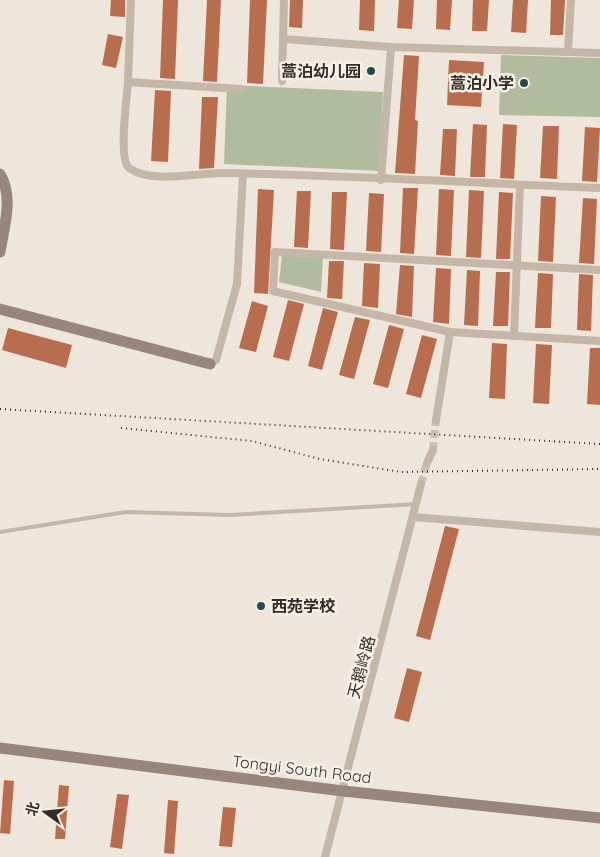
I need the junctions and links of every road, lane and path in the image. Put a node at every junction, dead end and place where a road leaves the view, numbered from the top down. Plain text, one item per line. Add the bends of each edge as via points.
1 (131, 0) edge
2 (284, 0) edge
3 (571, 0) edge
4 (283, 39) junction
5 (391, 48) junction
6 (568, 51) junction
7 (600, 53) edge
8 (282, 81) dead end
9 (128, 82) junction
10 (241, 89) dead end
11 (0, 174) edge
12 (243, 174) junction
13 (381, 180) junction
14 (520, 185) junction
15 (600, 188) edge
16 (0, 252) edge
17 (517, 265) junction
18 (600, 270) edge
19 (0, 310) edge
20 (450, 332) junction
21 (514, 336) junction
22 (600, 341) edge
23 (210, 364) joint
24 (436, 420) tunnel mouth
25 (433, 450) tunnel mouth
26 (427, 463) tunnel mouth
27 (421, 484) tunnel mouth
28 (416, 504) junction
29 (413, 517) junction
30 (0, 532) edge
31 (600, 532) edge
32 (0, 748) edge
33 (343, 791) junction
34 (600, 818) edge
35 (325, 857) edge

1 - 9 street
2 - 4 street
3 - 6 street
4 - 5 street
4 - 8 street
5 - 6 street
5 - 13 street
6 - 7 street
9 - 10 street
9 - 12 street via 124,134 128,167 148,176
11 - 16 street via 7,191 7,211
12 - 13 street
12 - 23 street via 237,284 216,360
13 - 14 street
14 - 15 street
14 - 17 street
17 - 18 street
17 - 20 street via 275,252 273,291
17 - 21 street
19 - 23 street
20 - 21 street
20 - 24 street
21 - 22 street
25 - 26 street
27 - 28 street, 天鹅岭路
28 - 29 street, 天鹅岭路
28 - 30 lane via 230,515 126,512
29 - 31 street
29 - 33 street, 天鹅岭路
32 - 33 street, Tongyi South Road
33 - 34 street, Tongyi South Road
33 - 35 street, 天鹅岭路

